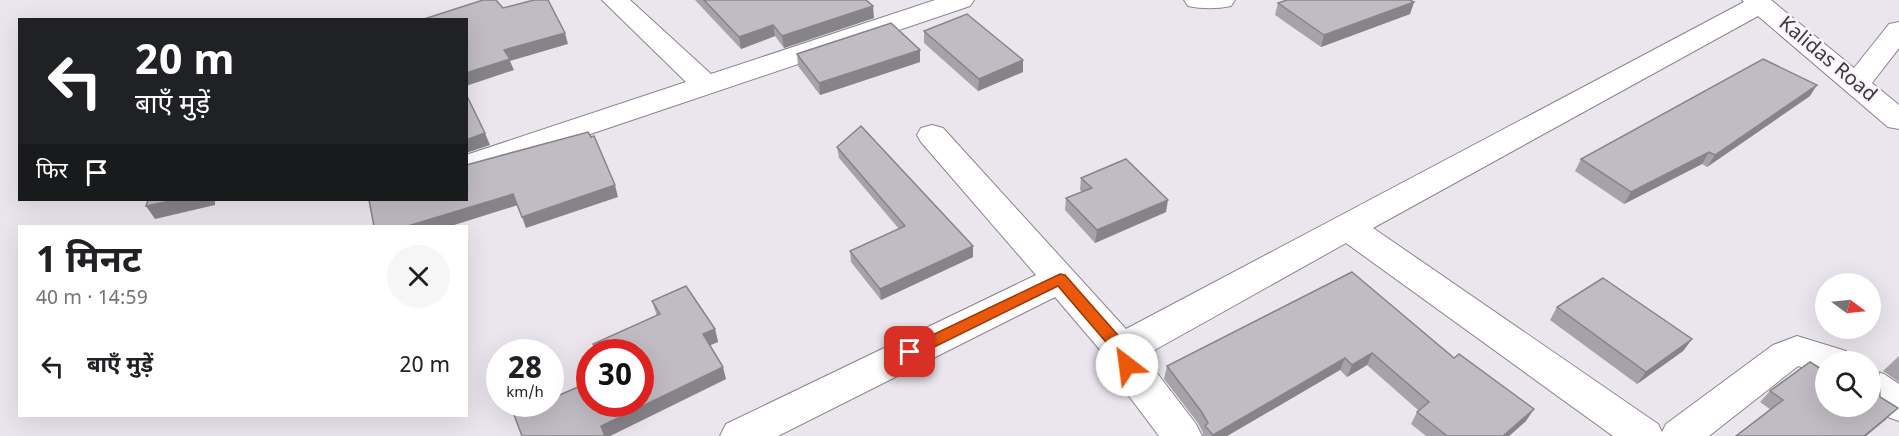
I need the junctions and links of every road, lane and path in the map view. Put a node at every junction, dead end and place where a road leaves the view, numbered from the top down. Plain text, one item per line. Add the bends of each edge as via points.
1 (615, 0) edge
2 (961, 0) edge
3 (1197, 0) edge
4 (1222, 0) edge
5 (1757, 2) edge
6 (1899, 30) edge
7 (1857, 84) junction
8 (707, 86) junction
9 (1899, 120) edge
10 (932, 135) dead end
11 (468, 165) edge
12 (1348, 227) junction
13 (1060, 279) junction
14 (1125, 353) junction
15 (1815, 356) edge
16 (1881, 393) edge
17 (1899, 405) edge
18 (740, 436) edge
19 (1182, 436) edge
20 (1644, 436) edge
21 (1680, 436) edge

1 - 8 street
2 - 8 street
3 - 4 street
5 - 7 street, Kalidas Road
5 - 12 street
6 - 7 street
7 - 9 street, Kalidas Road
8 - 11 street
10 - 13 street
12 - 14 street via 1133,343
12 - 20 street
13 - 14 street
13 - 18 street
14 - 19 street via 1127,365
15 - 21 street via 1797,351 1786,355
16 - 17 street

